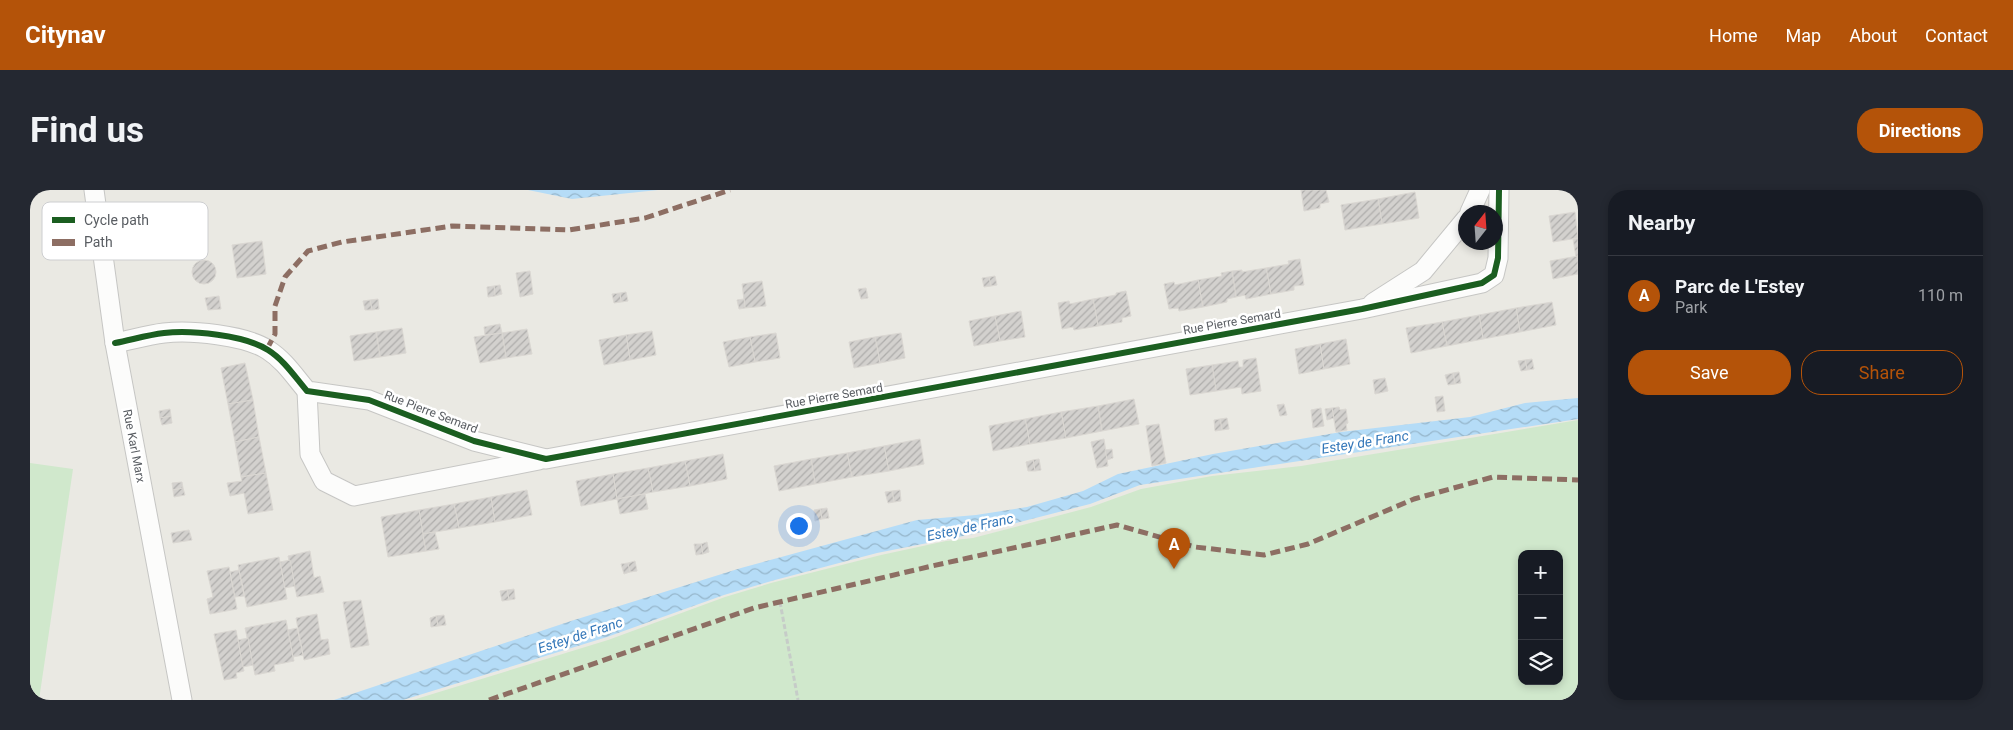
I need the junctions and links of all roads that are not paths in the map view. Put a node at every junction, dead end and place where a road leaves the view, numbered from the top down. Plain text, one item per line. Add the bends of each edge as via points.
1 (1480, 190) edge
2 (1499, 190) edge
3 (1473, 205) edge
4 (1458, 229) edge
5 (104, 260) edge
6 (1362, 309) junction
7 (115, 343) junction
8 (308, 391) junction
9 (546, 459) junction
10 (182, 700) edge

1 - 3 street
2 - 6 street, Rue Pierre Semard via 1498,258 1494,275 1482,283
4 - 6 street, Rue Pierre Semard via 1423,271
5 - 7 street, Rue Karl Marx
6 - 9 street, Rue Pierre Semard
7 - 8 street via 164,333 207,334 248,341 280,359
7 - 10 street, Rue Karl Marx
8 - 9 street, Rue Pierre Semard via 369,400 474,441
8 - 9 street, Rue Pierre Semard via 310,454 324,481 354,496

